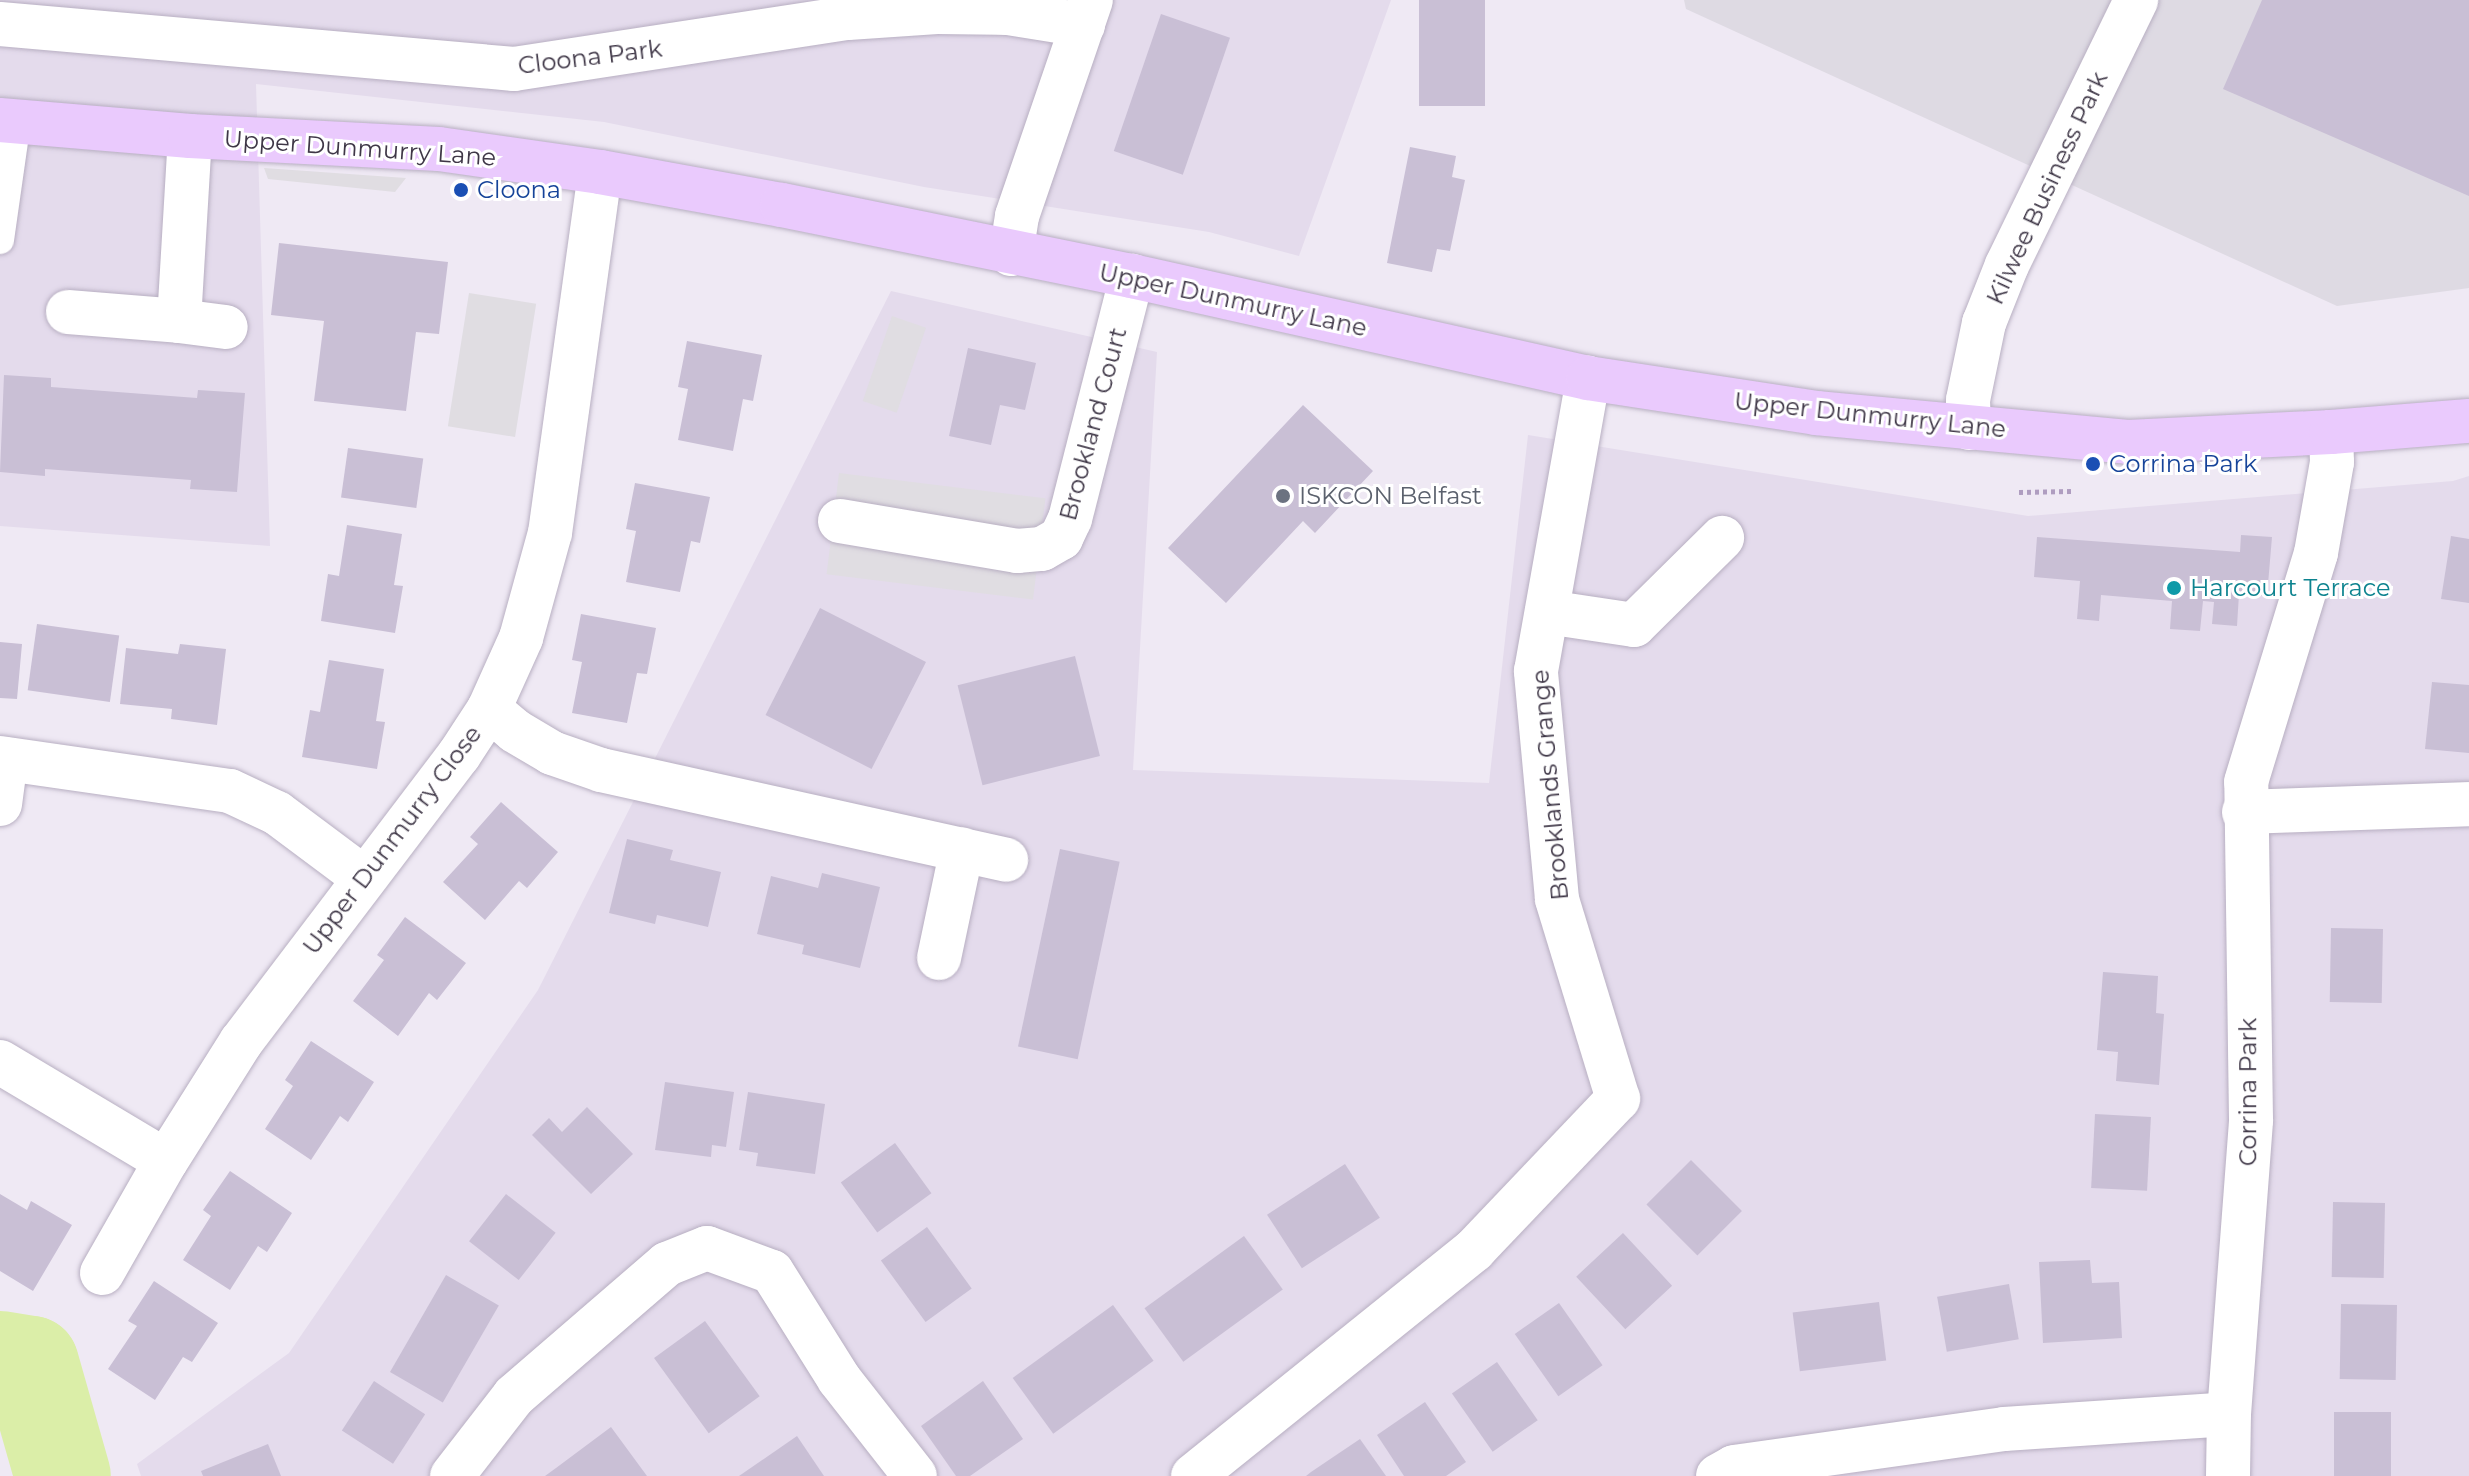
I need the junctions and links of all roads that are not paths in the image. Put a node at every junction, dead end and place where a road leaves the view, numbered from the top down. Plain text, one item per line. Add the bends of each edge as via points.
1 (2136, 0) edge
2 (1087, 12) edge
3 (0, 24) edge
4 (8, 121) edge
5 (190, 136) junction
6 (600, 172) junction
7 (0, 240) edge
8 (1011, 254) junction
9 (1132, 276) junction
10 (68, 312) dead end
11 (179, 321) junction
12 (226, 327) dead end
13 (1588, 378) junction
14 (2469, 421) edge
15 (1969, 428) junction
16 (2331, 432) junction
17 (840, 521) dead end
18 (1722, 538) dead end
19 (1547, 612) junction
20 (489, 709) junction
21 (3, 758) edge
22 (0, 804) edge
23 (2469, 804) edge
24 (2244, 812) junction
25 (962, 849) junction
26 (1006, 860) dead end
27 (364, 878) junction
28 (939, 958) dead end
29 (0, 1062) edge
30 (166, 1161) junction
31 (102, 1273) dead end
32 (2229, 1414) junction
33 (452, 1476) edge
34 (915, 1476) edge
35 (1193, 1476) edge
36 (1718, 1476) edge
37 (2228, 1476) edge

1 - 15 street, Kilwee Business Park via 1984,323 1968,400
2 - 3 street, Cloona Park via 848,18 514,69
2 - 8 street, Cloona Park via 1017,216
4 - 5 street, Upper Dunmurry Lane
4 - 7 lane
5 - 6 street, Upper Dunmurry Lane via 439,149
5 - 11 street
6 - 8 street, Upper Dunmurry Lane
6 - 20 street, Upper Dunmurry Close via 550,533 521,638
8 - 9 street, Upper Dunmurry Lane
9 - 13 street, Upper Dunmurry Lane
9 - 17 street, Brookland Court via 1061,538 1042,549 1017,551
10 - 11 street
11 - 12 street
13 - 15 street, Upper Dunmurry Lane via 1816,413
13 - 19 street, Brooklands Grange
14 - 16 street, Upper Dunmurry Lane
15 - 16 street, Upper Dunmurry Lane via 2128,442
16 - 24 street, Corrina Park via 2332,462 2316,553 2255,747
18 - 19 street via 1634,625
19 - 35 street, Brooklands Grange via 1536,671 1557,899 1618,1099 1474,1250
20 - 25 street via 552,753 601,770
20 - 27 street, Upper Dunmurry Close
21 - 22 street
21 - 27 street via 230,791 277,813
23 - 24 street
24 - 32 street, Corrina Park via 2251,1120
25 - 26 street
25 - 28 street
27 - 30 street, Upper Dunmurry Close via 241,1042
29 - 30 street
30 - 31 street, Upper Dunmurry Close
32 - 36 street via 2004,1429 1734,1467
32 - 37 street, Corrina Park
33 - 34 street via 514,1396 667,1264 707,1248 772,1272 839,1379

